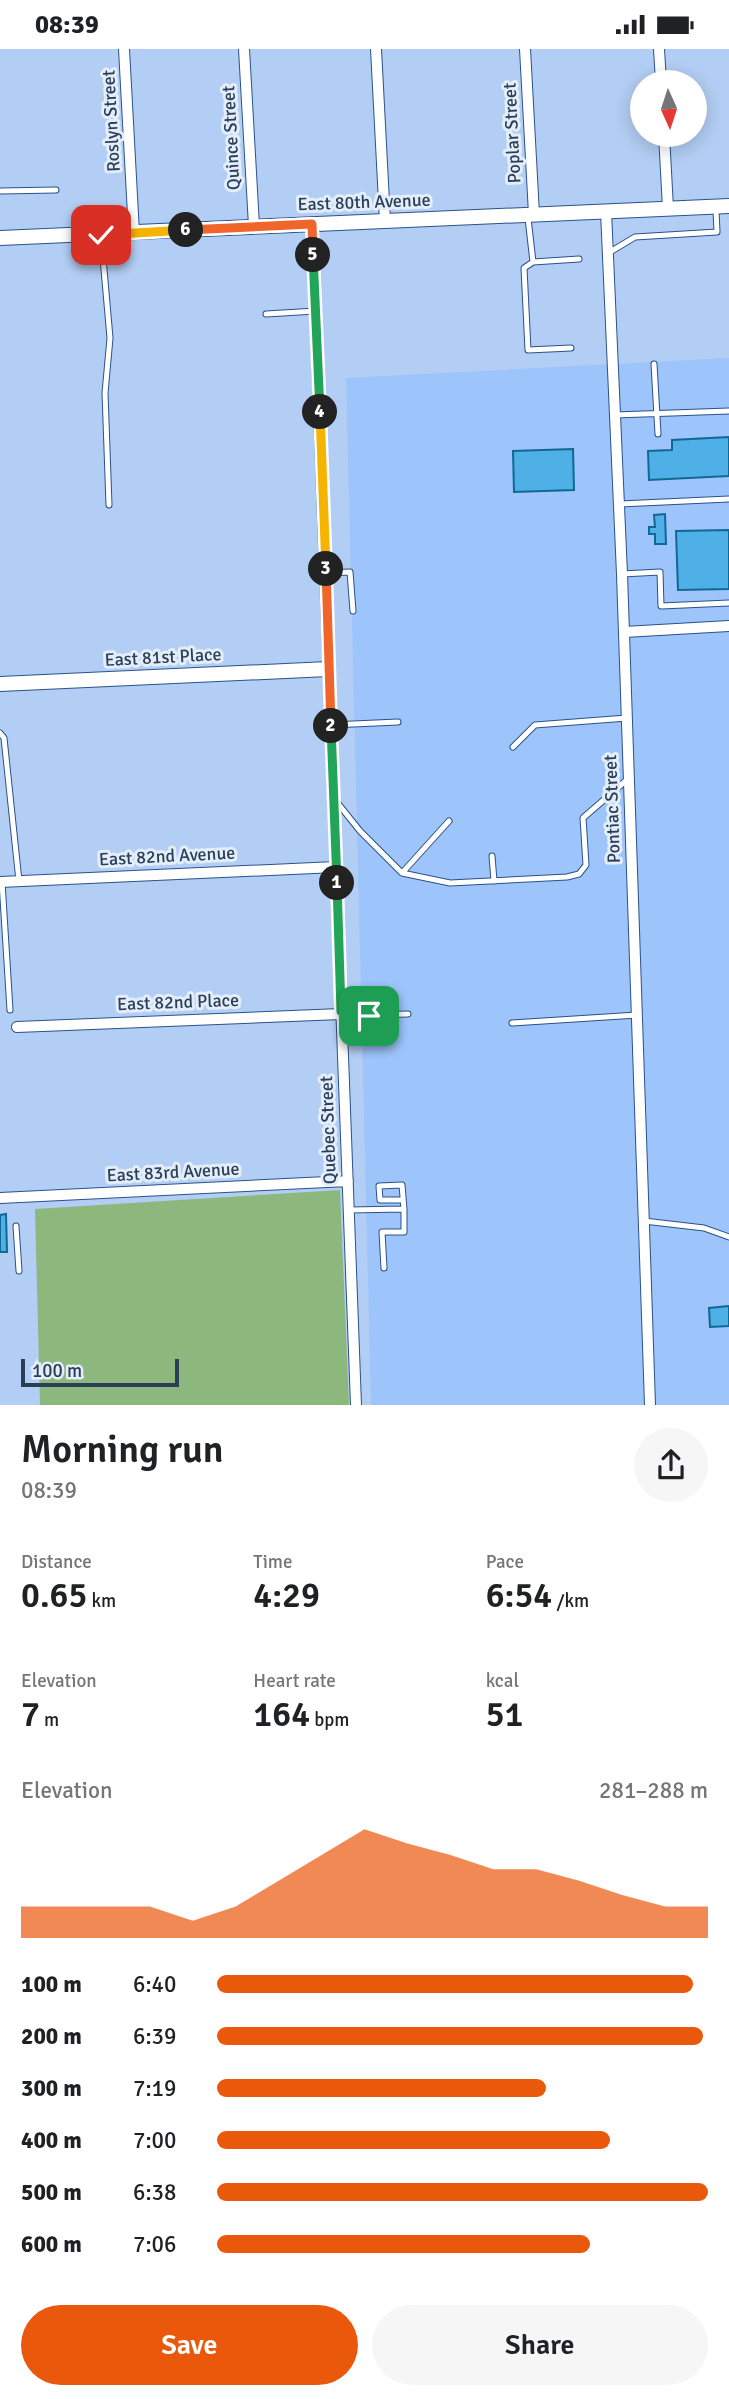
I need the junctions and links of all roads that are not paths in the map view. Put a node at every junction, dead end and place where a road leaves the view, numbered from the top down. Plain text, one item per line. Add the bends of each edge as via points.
1 (124, 49) edge
2 (244, 49) edge
3 (376, 49) edge
4 (525, 49) edge
5 (659, 49) edge
6 (660, 70) edge
7 (665, 147) edge
8 (55, 190) dead end
9 (0, 191) edge
10 (723, 206) edge
11 (668, 208) junction
12 (606, 211) junction
13 (531, 215) junction
14 (385, 221) junction
15 (312, 224) junction
16 (254, 226) junction
17 (134, 233) junction
18 (101, 235) junction
19 (0, 238) edge
20 (608, 253) junction
21 (579, 259) dead end
22 (533, 263) junction
23 (316, 310) junction
24 (266, 314) dead end
25 (571, 348) dead end
26 (654, 364) dead end
27 (729, 411) edge
28 (657, 413) junction
29 (615, 415) junction
30 (658, 434) dead end
31 (729, 499) edge
32 (619, 504) junction
33 (109, 505) dead end
34 (326, 573) junction
35 (622, 574) junction
36 (729, 603) edge
37 (353, 611) dead end
38 (729, 626) edge
39 (624, 632) junction
40 (328, 669) junction
41 (0, 684) edge
42 (627, 718) junction
43 (398, 722) dead end
44 (331, 725) junction
45 (0, 733) edge
46 (513, 747) dead end
47 (629, 778) junction
48 (334, 799) junction
49 (449, 821) dead end
50 (492, 856) dead end
51 (337, 867) junction
52 (402, 873) junction
53 (19, 881) junction
54 (494, 881) junction
55 (1, 882) edge
56 (10, 1010) dead end
57 (341, 1012) junction
58 (408, 1014) dead end
59 (637, 1015) junction
60 (512, 1023) dead end
61 (17, 1027) dead end
62 (348, 1181) junction
63 (0, 1198) edge
64 (403, 1200) junction
65 (349, 1209) junction
66 (404, 1209) junction
67 (644, 1221) junction
68 (16, 1226) dead end
69 (729, 1237) edge
70 (384, 1268) dead end
71 (19, 1271) dead end
72 (356, 1405) edge
73 (650, 1405) edge

1 - 17 street, Roslyn Street
2 - 16 street, Quince Street
3 - 14 street
4 - 13 street, Poplar Street
5 - 6 street
7 - 11 street
8 - 9 lane
10 - 11 street, East 80th Avenue
10 - 20 lane via 717,232 635,237
11 - 12 street, East 80th Avenue
12 - 13 street, East 80th Avenue
12 - 20 street, Pontiac Street
13 - 14 street, East 80th Avenue
13 - 22 lane
14 - 15 street, East 80th Avenue
15 - 16 street, East 80th Avenue
15 - 23 street, Quebec Street
16 - 17 street, East 80th Avenue
17 - 18 street, East 80th Avenue
18 - 19 street, East 80th Avenue
18 - 33 lane via 110,338 105,393
20 - 29 street, Pontiac Street
21 - 22 lane
22 - 25 lane via 524,268 528,350
23 - 24 lane
23 - 34 street, Quebec Street
26 - 28 lane
27 - 28 lane
28 - 29 lane
28 - 30 lane
29 - 32 street, Pontiac Street
31 - 32 lane
32 - 35 street, Pontiac Street
34 - 37 lane via 350,572
34 - 40 street, Quebec Street
35 - 36 lane via 660,572 661,606
35 - 39 street, Pontiac Street
38 - 39 street
39 - 42 street, Pontiac Street
40 - 41 street, East 81st Place
40 - 44 street, Quebec Street
42 - 46 lane via 535,725
42 - 47 street, Pontiac Street
43 - 44 lane
44 - 48 street, Quebec Street
45 - 53 lane
47 - 54 lane via 583,818 586,865 579,874
47 - 59 street, Pontiac Street
48 - 51 street, Quebec Street
48 - 52 lane
49 - 52 lane
50 - 54 lane
51 - 53 street, East 82nd Avenue
51 - 57 street, Quebec Street
52 - 54 lane via 450,883
53 - 55 street, East 82nd Avenue
55 - 56 lane
57 - 58 lane
57 - 61 street, East 82nd Place
57 - 62 street, Quebec Street
59 - 60 lane
59 - 67 street, Pontiac Street
62 - 63 street, East 83rd Avenue
62 - 65 street, Quebec Street
64 - 64 lane via 402,1185 379,1186 380,1200
64 - 66 lane
65 - 66 lane
65 - 72 street, Quebec Street
66 - 70 lane via 404,1232 382,1232
67 - 69 lane via 704,1228
67 - 73 street, Pontiac Street
68 - 71 lane

